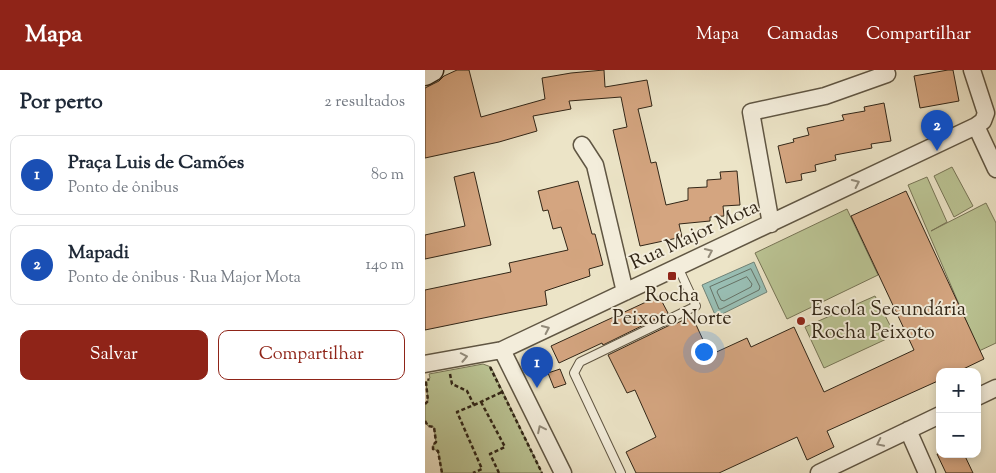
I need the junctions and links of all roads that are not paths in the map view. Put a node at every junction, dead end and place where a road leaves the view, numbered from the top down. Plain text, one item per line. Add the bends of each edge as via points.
1 (432, 70) edge
2 (972, 70) edge
3 (425, 74) edge
4 (887, 74) dead end
5 (976, 126) junction
6 (582, 145) dead end
7 (996, 169) edge
8 (771, 224) junction
9 (678, 267) junction
10 (625, 292) junction
11 (502, 350) junction
12 (427, 369) edge
13 (996, 388) edge
14 (981, 395) edge
15 (936, 417) edge
16 (908, 430) junction
17 (563, 473) edge
18 (621, 473) edge
19 (819, 473) edge
20 (927, 473) edge

1 - 3 main road
2 - 5 street via 986,113
4 - 8 street via 825,96 751,112
5 - 7 street
8 -> 5 street, Rua Major Mota
6 - 10 street via 595,165
9 -> 8 street, Rua Major Mota
9 - 10 street, Rua Major Mota
9 - 18 lane via 696,306 580,362 574,373
11 -> 10 street, Rua Major Mota
12 -> 11 street, Rua Major Mota
17 -> 11 street
13 - 14 street
15 - 16 street
16 -> 19 street
16 - 20 street

